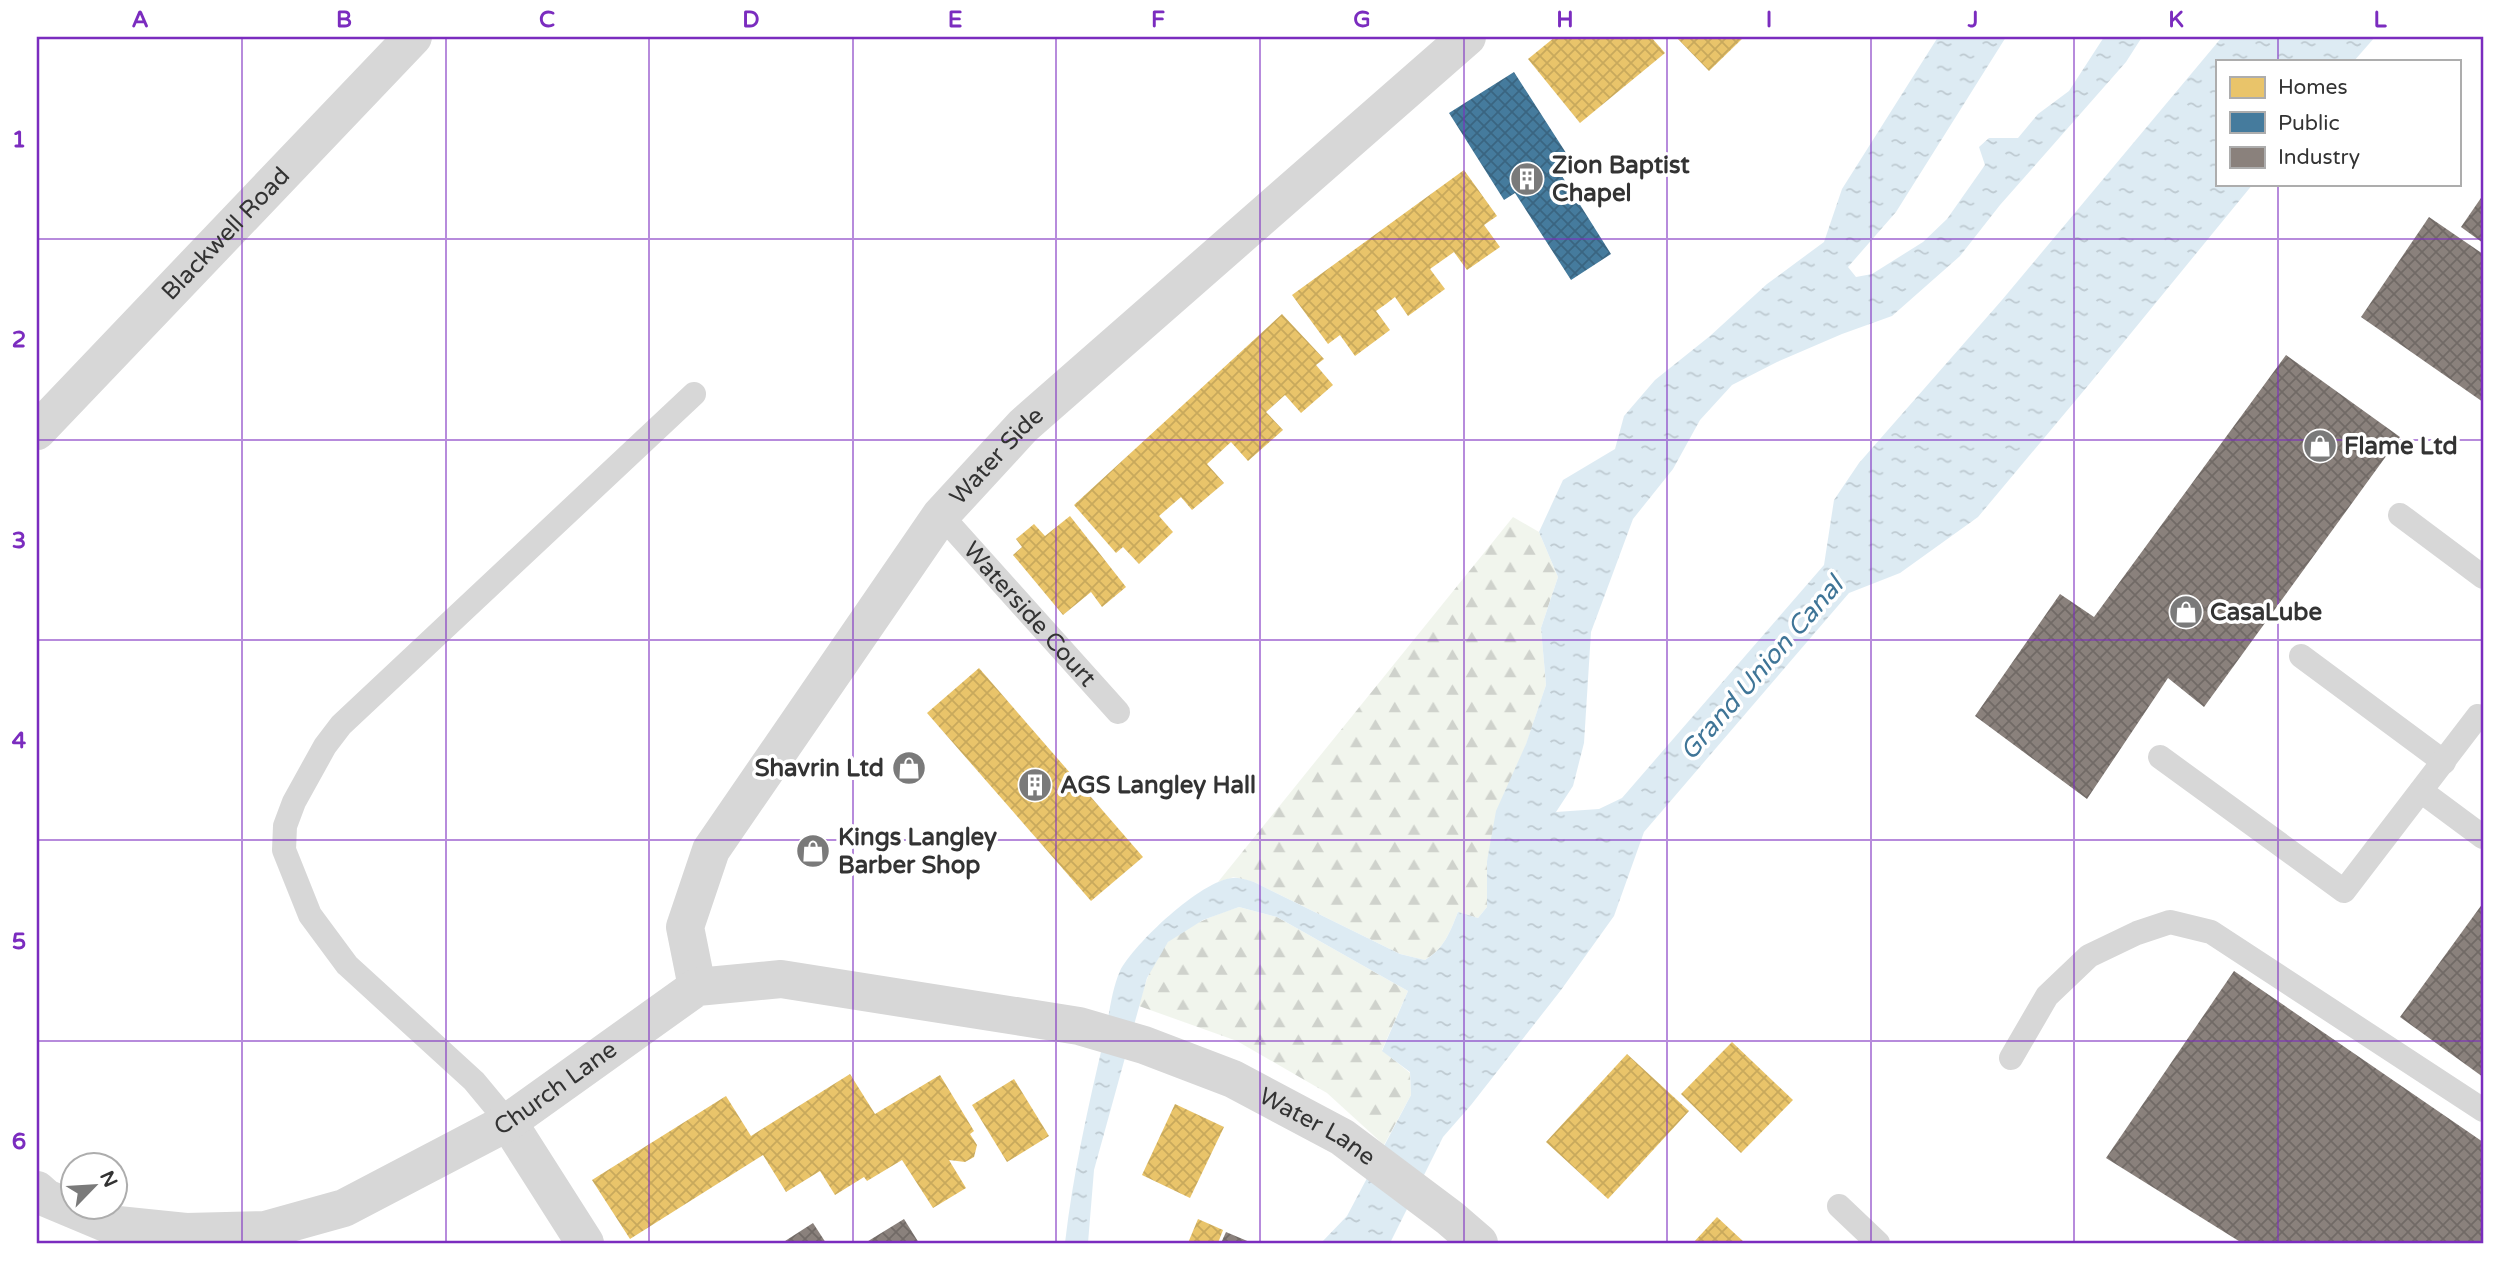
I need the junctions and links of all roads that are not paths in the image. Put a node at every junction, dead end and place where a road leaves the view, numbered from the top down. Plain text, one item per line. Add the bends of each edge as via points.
1 (414, 37) edge
2 (1467, 37) edge
3 (694, 394) dead end
4 (37, 430) edge
5 (2400, 514) dead end
6 (941, 515) junction
7 (2483, 577) edge
8 (2301, 656) dead end
9 (1118, 712) dead end
10 (2482, 715) edge
11 (2160, 758) dead end
12 (2444, 762) junction
13 (2421, 791) junction
14 (2483, 837) edge
15 (697, 987) junction
16 (2011, 1058) dead end
17 (2483, 1110) edge
18 (508, 1122) junction
19 (37, 1190) edge
20 (1839, 1206) dead end
21 (102, 1234) edge
22 (585, 1243) edge
23 (1479, 1243) edge
24 (1878, 1243) edge

1 - 4 street, Blackwell Road
2 - 6 street, Water Side via 1023,426
3 - 18 lane via 341,725 325,746 285,825 285,850 310,915 347,965 474,1081
5 - 7 lane
6 - 9 lane, Waterside Court
6 - 15 street, Water Side via 712,850 685,927
8 - 12 lane
10 - 12 lane
11 - 13 lane via 2344,891
12 - 13 lane
13 - 14 lane
15 - 18 street, Church Lane
15 - 23 street, Water Lane via 781,979 1079,1026 1139,1042 1233,1079 1342,1137
16 - 17 lane via 2048,996 2089,956 2170,922 2211,932
18 - 21 street, Church Lane via 344,1208 265,1230
18 - 22 street
19 - 21 street, Church Lane
20 - 24 lane

